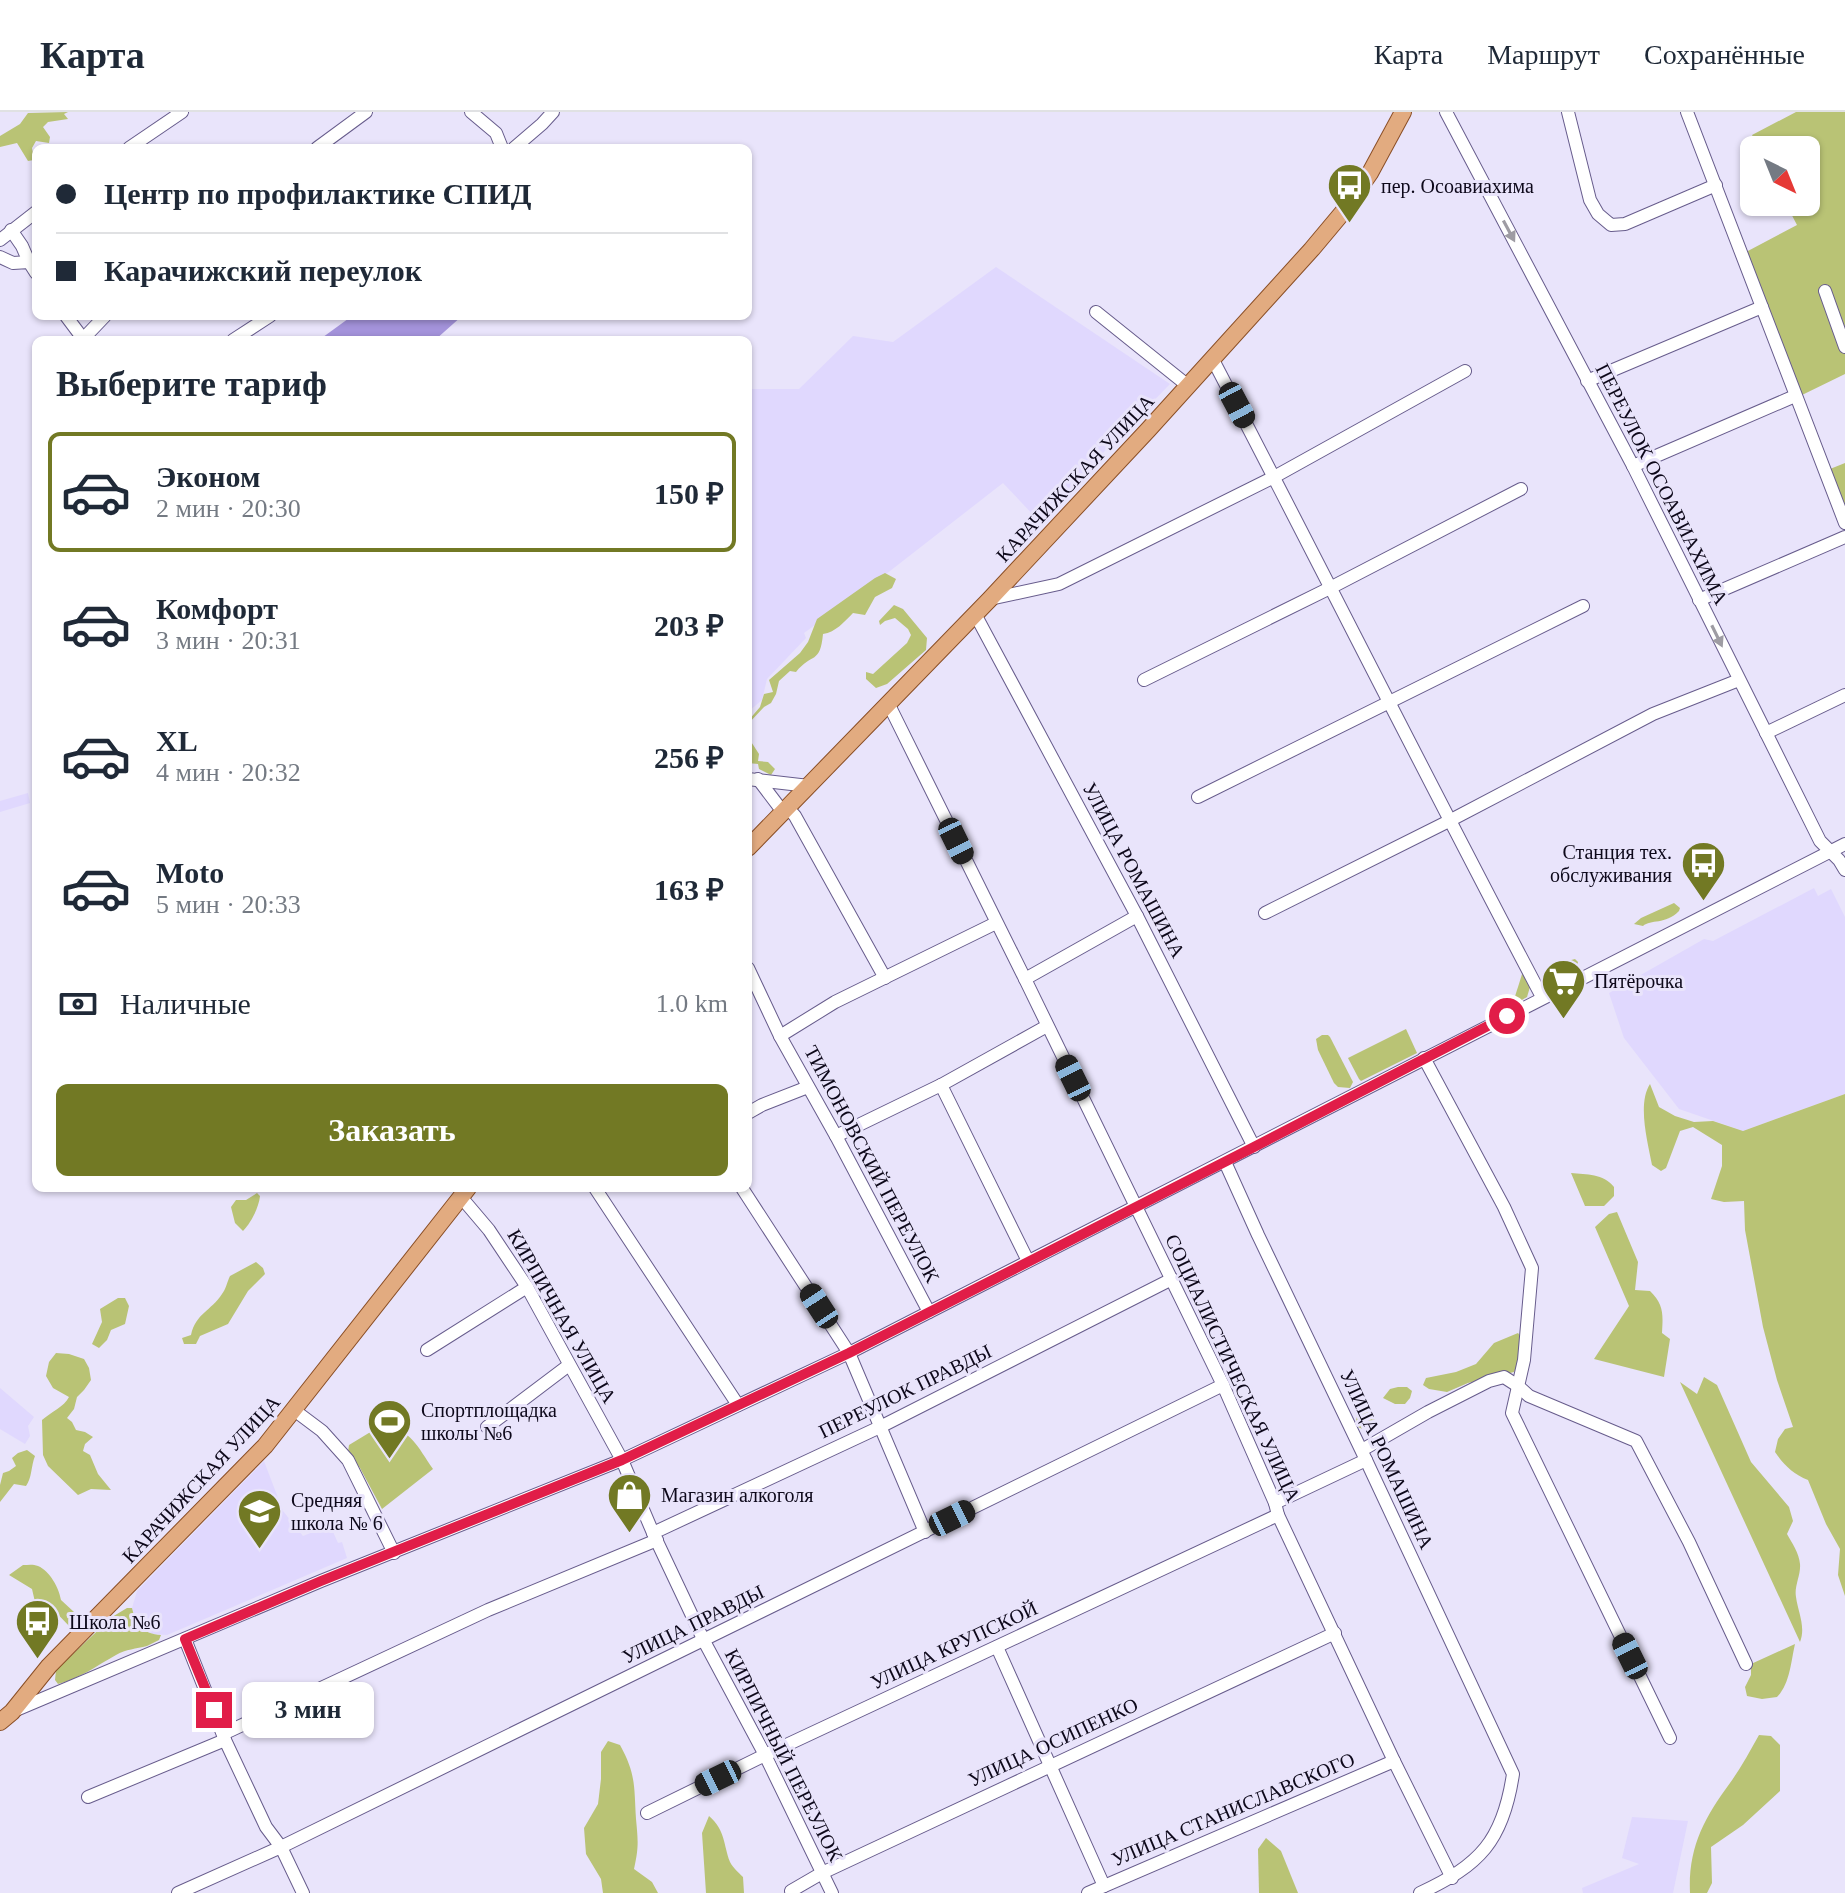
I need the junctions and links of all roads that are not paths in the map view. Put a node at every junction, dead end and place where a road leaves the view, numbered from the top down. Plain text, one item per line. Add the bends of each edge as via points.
1 (182, 112) edge
2 (366, 112) edge
3 (471, 112) edge
4 (553, 112) edge
5 (1403, 112) edge
6 (1446, 112) edge
7 (1568, 112) edge
8 (1687, 112) edge
9 (135, 144) edge
10 (322, 144) edge
11 (500, 144) edge
12 (519, 144) edge
13 (1716, 185) junction
14 (32, 215) edge
15 (11, 230) junction
16 (0, 240) edge
17 (0, 257) edge
18 (32, 268) edge
19 (1825, 291) dead end
20 (1762, 307) junction
21 (1096, 312) dead end
22 (102, 320) edge
23 (264, 320) edge
24 (88, 336) edge
25 (239, 336) edge
26 (1845, 347) edge
27 (1212, 358) junction
28 (1465, 371) dead end
29 (1587, 381) junction
30 (1187, 385) junction
31 (1795, 396) junction
32 (1633, 466) junction
33 (1274, 477) junction
34 (1521, 489) dead end
35 (1845, 523) edge
36 (1845, 537) edge
37 (1330, 588) junction
38 (990, 599) junction
39 (1699, 600) junction
40 (1583, 606) dead end
41 (975, 614) junction
42 (1144, 680) dead end
43 (1739, 680) junction
44 (1845, 695) edge
45 (1388, 702) junction
46 (889, 705) junction
47 (1766, 733) junction
48 (753, 779) edge
49 (809, 786) junction
50 (1198, 797) dead end
51 (785, 810) junction
52 (1449, 821) junction
53 (752, 844) edge
54 (1845, 844) edge
55 (1830, 852) junction
56 (1845, 870) edge
57 (1265, 913) dead end
58 (1137, 916) junction
59 (996, 923) junction
60 (752, 976) edge
61 (885, 978) junction
62 (1025, 979) junction
63 (1542, 997) junction
64 (1047, 1026) junction
65 (780, 1036) junction
66 (1424, 1058) junction
67 (941, 1085) junction
68 (808, 1087) junction
69 (752, 1111) edge
70 (836, 1136) junction
71 (1254, 1147) junction
72 (1225, 1162) junction
73 (598, 1192) edge
74 (745, 1192) edge
75 (464, 1193) edge
76 (1136, 1207) junction
77 (1028, 1261) junction
78 (1172, 1279) junction
79 (527, 1287) junction
80 (929, 1312) junction
81 (427, 1350) dead end
82 (849, 1353) junction
83 (569, 1365) junction
84 (1223, 1385) junction
85 (1518, 1386) junction
86 (738, 1405) junction
87 (294, 1410) junction
88 (487, 1427) dead end
89 (880, 1427) junction
90 (1364, 1455) junction
91 (622, 1460) junction
92 (1276, 1509) junction
93 (925, 1532) junction
94 (655, 1536) junction
95 (394, 1553) junction
96 (1335, 1633) junction
97 (185, 1639) junction
98 (704, 1641) junction
99 (997, 1647) junction
100 (1746, 1664) dead end
101 (6, 1717) edge
102 (224, 1737) junction
103 (1670, 1738) dead end
104 (765, 1755) junction
105 (1394, 1761) junction
106 (1050, 1765) junction
107 (88, 1797) dead end
108 (647, 1813) dead end
109 (281, 1847) junction
110 (822, 1873) junction
111 (1452, 1878) junction
112 (1104, 1886) junction
113 (791, 1891) edge
114 (178, 1893) edge
115 (303, 1893) edge
116 (832, 1893) edge
117 (1088, 1893) edge
118 (1420, 1893) edge

1 - 9 street
2 - 10 street
3 - 11 street via 496,133
4 - 12 street
5 - 27 main road, КАРАЧИЖСКАЯ УЛИЦА via 1343,212
6 -> 29 street, ПЕРЕУЛОК ОСОАВИАХИМА
7 - 13 street via 1590,200 1611,225 1625,224
8 - 13 street
13 - 20 street
14 - 15 street
15 - 16 street
15 - 18 street
17 - 18 street
19 - 26 street
20 - 29 street
20 - 31 street
21 - 30 street
22 - 24 street
23 - 25 street
27 - 30 main road, КАРАЧИЖСКАЯ УЛИЦА
27 - 33 street
28 - 33 street
29 - 32 street, ПЕРЕУЛОК ОСОАВИАХИМА
30 - 38 main road, КАРАЧИЖСКАЯ УЛИЦА
31 - 32 street
31 - 35 street
32 - 39 street, ПЕРЕУЛОК ОСОАВИАХИМА
33 - 37 street
33 - 38 street via 1059,584
34 - 37 street
36 - 39 street
37 - 42 street
37 - 45 street
38 - 41 main road, КАРАЧИЖСКАЯ УЛИЦА
39 -> 43 street, ПЕРЕУЛОК ОСОАВИАХИМА
40 - 45 street
41 - 46 main road, КАРАЧИЖСКАЯ УЛИЦА
41 - 58 street, УЛИЦА РОМАШИНА
43 - 47 street, ПЕРЕУЛОК ОСОАВИАХИМА
43 - 52 street via 1653,714
44 - 47 street
45 - 50 street
45 - 52 street
46 - 49 main road, КАРАЧИЖСКАЯ УЛИЦА
46 - 59 street, СОЦИАЛИСТИЧЕСКАЯ УЛИЦА
47 - 55 street, ПЕРЕУЛОК ОСОАВИАХИМА
48 - 49 street
48 - 51 street
49 - 51 main road, КАРАЧИЖСКАЯ УЛИЦА
51 - 53 main road, КАРАЧИЖСКАЯ УЛИЦА
51 - 61 street via 795,816
52 - 57 street
52 - 63 street
54 - 55 street
55 - 56 street, ПЕРЕУЛОК ОСОАВИАХИМА
55 - 63 street
58 - 62 street
58 - 71 street, УЛИЦА РОМАШИНА
59 - 61 street, ТИМОНОВСКИЙ ПЕРЕУЛОК
59 - 62 street, СОЦИАЛИСТИЧЕСКАЯ УЛИЦА
60 - 65 street, ТИМОНОВСКИЙ ПЕРЕУЛОК
61 - 65 street, ТИМОНОВСКИЙ ПЕРЕУЛОК
62 - 64 street, СОЦИАЛИСТИЧЕСКАЯ УЛИЦА
63 - 66 street
64 - 67 street
64 - 76 street, СОЦИАЛИСТИЧЕСКАЯ УЛИЦА
65 - 68 street, ТИМОНОВСКИЙ ПЕРЕУЛОК
66 - 71 street
66 - 85 street via 1532,1268
67 - 70 street
67 - 77 street
68 - 69 street
68 - 70 street, ТИМОНОВСКИЙ ПЕРЕУЛОК
70 - 80 street, ТИМОНОВСКИЙ ПЕРЕУЛОК
71 - 72 street
72 - 76 street
72 - 90 street, УЛИЦА РОМАШИНА
73 - 86 street
74 - 82 street
75 - 79 street, КИРПИЧНАЯ УЛИЦА
75 - 87 main road, КАРАЧИЖСКАЯ УЛИЦА
76 - 77 street
76 - 78 street, СОЦИАЛИСТИЧЕСКАЯ УЛИЦА
77 - 80 street
78 - 84 street, СОЦИАЛИСТИЧЕСКАЯ УЛИЦА
78 - 89 street, ПЕРЕУЛОК ПРАВДЫ
79 - 81 street
79 - 83 street, КИРПИЧНАЯ УЛИЦА
80 - 82 street
82 - 86 street
82 - 89 street
83 - 88 street
83 - 91 street, КИРПИЧНАЯ УЛИЦА
84 - 92 street, СОЦИАЛИСТИЧЕСКАЯ УЛИЦА
84 - 93 street, УЛИЦА ПРАВДЫ
85 - 90 street, УЛИЦА КРУПСКОЙ via 1504,1377 1489,1381 1428,1412
85 - 100 street via 1529,1396 1636,1441
85 - 103 street via 1512,1413
86 - 91 street
87 - 95 street via 348,1460
87 - 101 main road, КАРАЧИЖСКАЯ УЛИЦА
89 - 93 street
89 - 94 street, ПЕРЕУЛОК ПРАВДЫ
90 - 92 street, УЛИЦА КРУПСКОЙ
90 - 111 street, УЛИЦА РОМАШИНА via 1513,1774 1492,1840
91 - 94 street, КИРПИЧНЫЙ ПЕРЕУЛОК
91 - 95 street
92 - 96 street, СОЦИАЛИСТИЧЕСКАЯ УЛИЦА
92 - 99 street, УЛИЦА КРУПСКОЙ
93 - 98 street, УЛИЦА ПРАВДЫ
94 - 98 street, КИРПИЧНЫЙ ПЕРЕУЛОК
94 - 102 street, ПЕРЕУЛОК ПРАВДЫ
95 - 97 street
96 - 105 street, СОЦИАЛИСТИЧЕСКАЯ УЛИЦА
96 - 106 street, УЛИЦА ОСИПЕНКО
97 - 101 street
97 - 102 street
98 - 104 street, КИРПИЧНЫЙ ПЕРЕУЛОК
98 - 109 street, УЛИЦА ПРАВДЫ
99 - 104 street, УЛИЦА КРУПСКОЙ
99 - 106 street
102 - 107 street, ПЕРЕУЛОК ПРАВДЫ
102 - 109 street via 266,1827
104 - 108 street, УЛИЦА КРУПСКОЙ
104 - 110 street, КИРПИЧНЫЙ ПЕРЕУЛОК
105 - 111 street, СОЦИАЛИСТИЧЕСКАЯ УЛИЦА
105 - 112 street, УЛИЦА СТАНИСЛАВСКОГО
106 - 110 street, УЛИЦА ОСИПЕНКО
106 - 112 street
109 - 114 street, УЛИЦА ПРАВДЫ
109 - 115 street
110 - 113 street, УЛИЦА ОСИПЕНКО
110 - 116 street, КИРПИЧНЫЙ ПЕРЕУЛОК
111 - 118 street
112 - 117 street, УЛИЦА СТАНИСЛАВСКОГО

